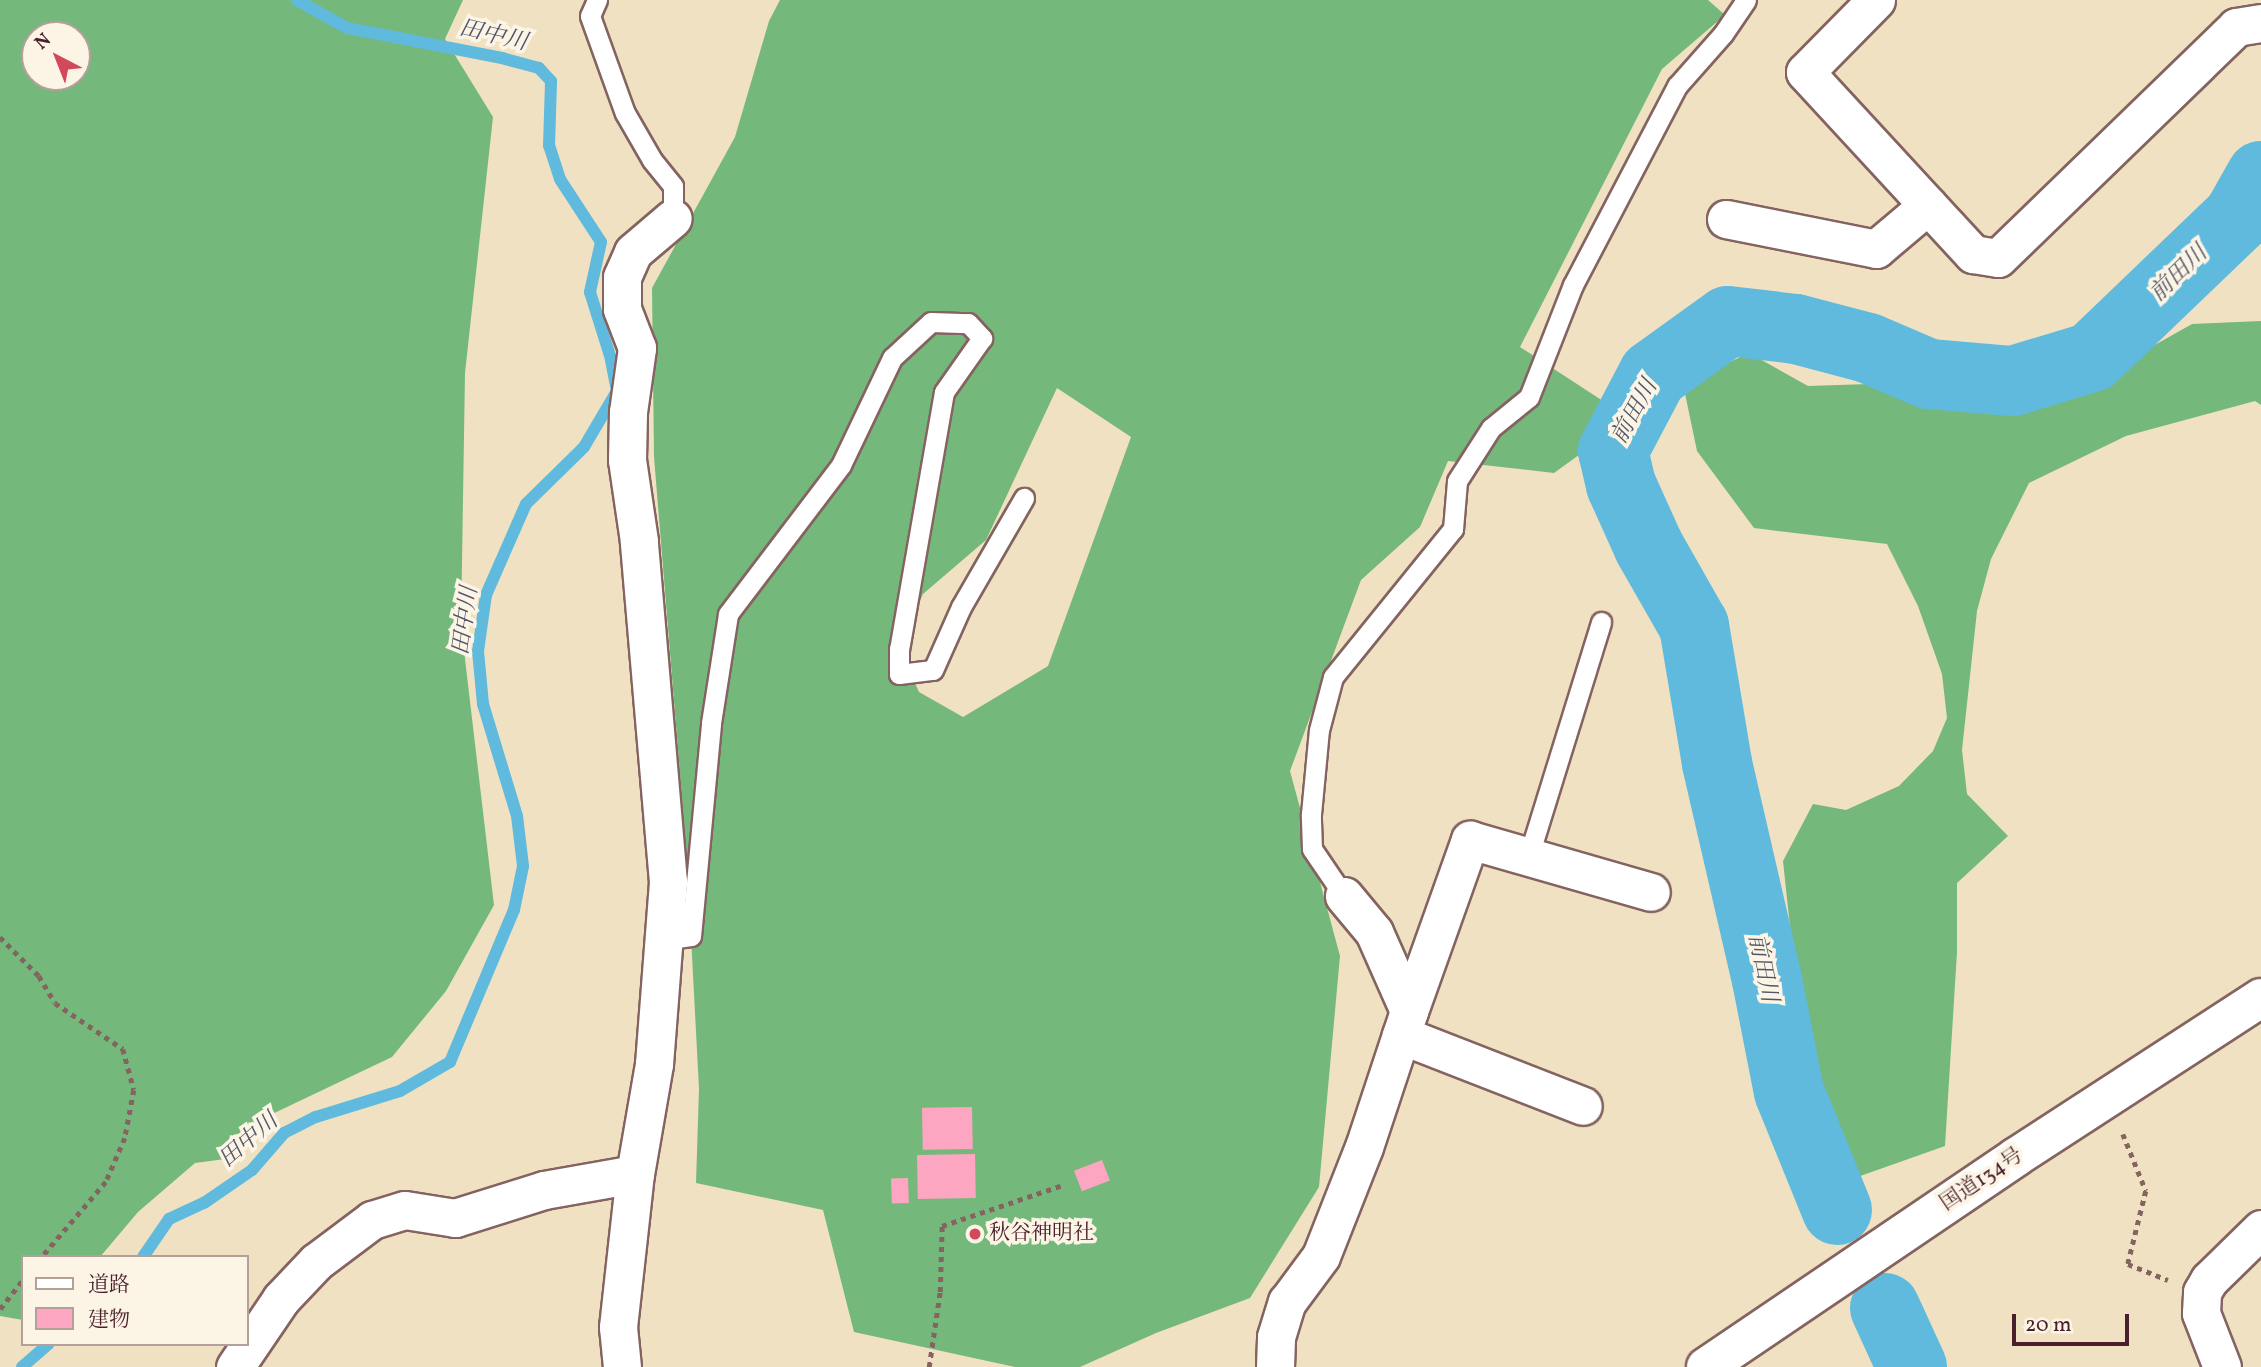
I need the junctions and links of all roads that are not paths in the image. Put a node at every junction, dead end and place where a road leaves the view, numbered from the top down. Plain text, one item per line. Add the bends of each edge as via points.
1 (597, 0) edge
2 (1746, 0) edge
3 (1876, 0) edge
4 (2261, 23) edge
5 (1927, 205) junction
6 (673, 218) joint
7 (1726, 219) dead end
8 (1024, 498) dead end
9 (1601, 622) dead end
10 (1529, 855) junction
11 (1651, 892) dead end
12 (1344, 896) joint
13 (663, 940) junction
14 (2261, 998) edge
15 (1405, 1023) junction
16 (1583, 1106) dead end
17 (635, 1174) junction
18 (2261, 1228) edge
19 (235, 1367) edge
20 (622, 1367) edge
21 (1275, 1367) edge
22 (1706, 1367) edge
23 (2222, 1367) edge

1 - 6 lane via 590,16 625,113 673,186
2 - 12 lane via 1677,86 1573,285 1529,397 1491,428 1457,481 1453,529 1333,677 1319,730 1312,849
3 - 5 street via 1805,72
4 - 5 street via 2236,27 1998,258 1973,254
5 - 7 street via 1876,249
6 - 13 street via 633,252 622,277 622,309 637,348 627,460 659,760 668,883
8 - 13 lane via 961,607 933,670 899,674 899,649 944,392 982,338 968,323 931,322 892,358 841,465 729,614 711,723 691,936
9 - 10 lane
10 - 11 street
10 - 15 street via 1470,840
12 - 15 street via 1374,932
13 - 17 street via 654,1064
14 - 22 highway, 国道134号
15 - 16 street
15 - 21 street via 1321,1256 1287,1303 1276,1337
17 - 19 street via 544,1190 455,1218 405,1210 372,1220 316,1262 281,1299
17 - 20 street via 618,1327
18 - 23 street via 2202,1292 2201,1313

